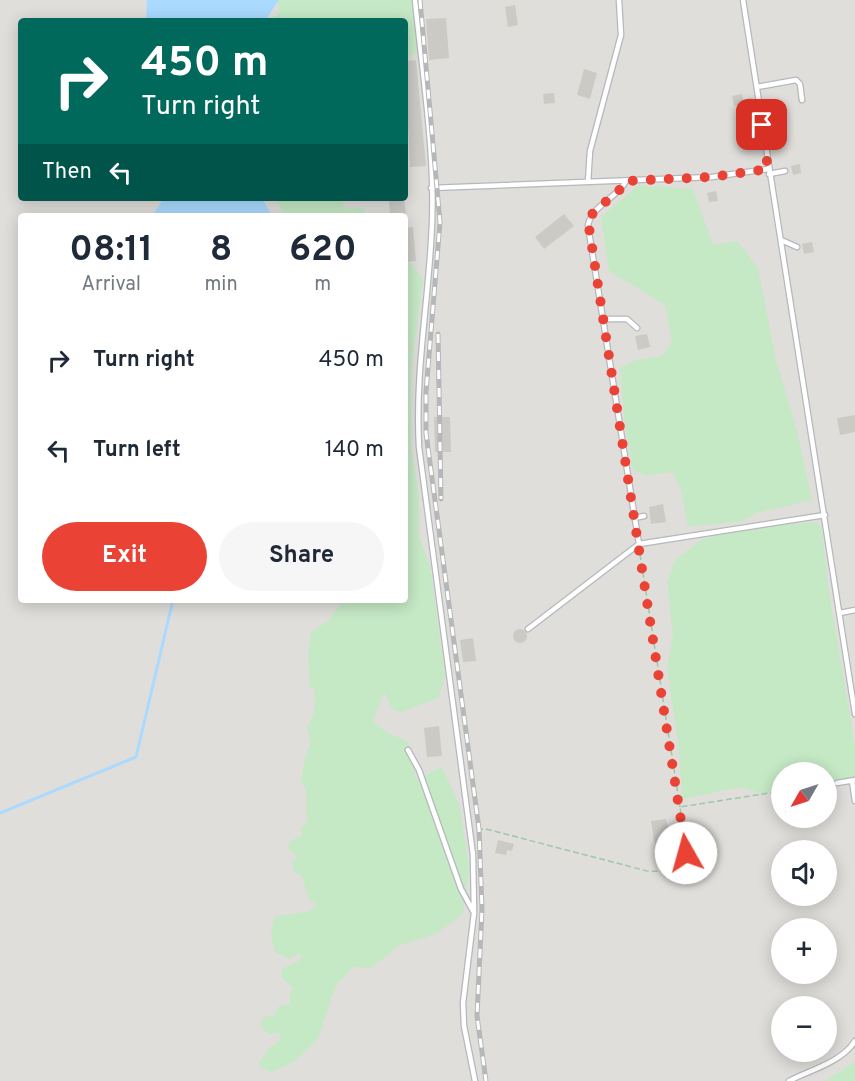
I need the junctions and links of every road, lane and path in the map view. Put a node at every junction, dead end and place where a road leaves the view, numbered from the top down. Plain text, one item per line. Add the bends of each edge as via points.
1 (415, 0) edge
2 (619, 0) edge
3 (743, 0) edge
4 (757, 87) junction
5 (802, 100) dead end
6 (750, 102) dead end
7 (760, 103) junction
8 (768, 171) junction
9 (785, 171) dead end
10 (712, 177) junction
11 (626, 181) junction
12 (588, 182) junction
13 (713, 186) dead end
14 (431, 188) junction
15 (781, 240) junction
16 (797, 247) dead end
17 (603, 319) junction
18 (637, 328) dead end
19 (825, 515) junction
20 (644, 516) dead end
21 (634, 518) junction
22 (639, 544) junction
23 (855, 610) edge
24 (840, 613) junction
25 (528, 629) dead end
26 (855, 714) edge
27 (408, 750) dead end
28 (854, 780) edge
29 (837, 783) dead end
30 (771, 793) edge
31 (855, 801) edge
32 (680, 807) junction
33 (470, 831) junction
34 (474, 913) junction
35 (855, 1041) edge
36 (475, 1081) edge
37 (789, 1081) edge

1 - 14 lane
2 - 12 lane via 621,35 590,151
3 - 4 lane
4 - 5 lane via 796,80
4 - 7 lane
6 - 7 lane
7 - 8 lane
8 - 9 lane
8 - 10 lane
8 - 15 lane
10 - 11 lane
10 - 13 lane
11 - 12 lane
11 - 17 lane via 615,197 588,221
12 - 14 lane
14 - 33 lane via 431,242 418,373 418,447
15 - 16 lane
15 - 19 lane
17 - 18 lane via 627,319
17 - 21 lane
19 - 22 lane
19 - 24 lane
20 - 21 lane
21 - 22 lane
22 - 25 lane
22 - 32 path
23 - 24 lane
24 - 26 lane
27 - 34 lane via 419,770 461,889
28 - 29 lane
28 - 31 lane
30 - 32 path
32 - 33 path via 686,853 673,871 647,871 486,830
33 - 34 lane
34 - 36 lane via 463,1003
35 - 37 lane via 846,1052

